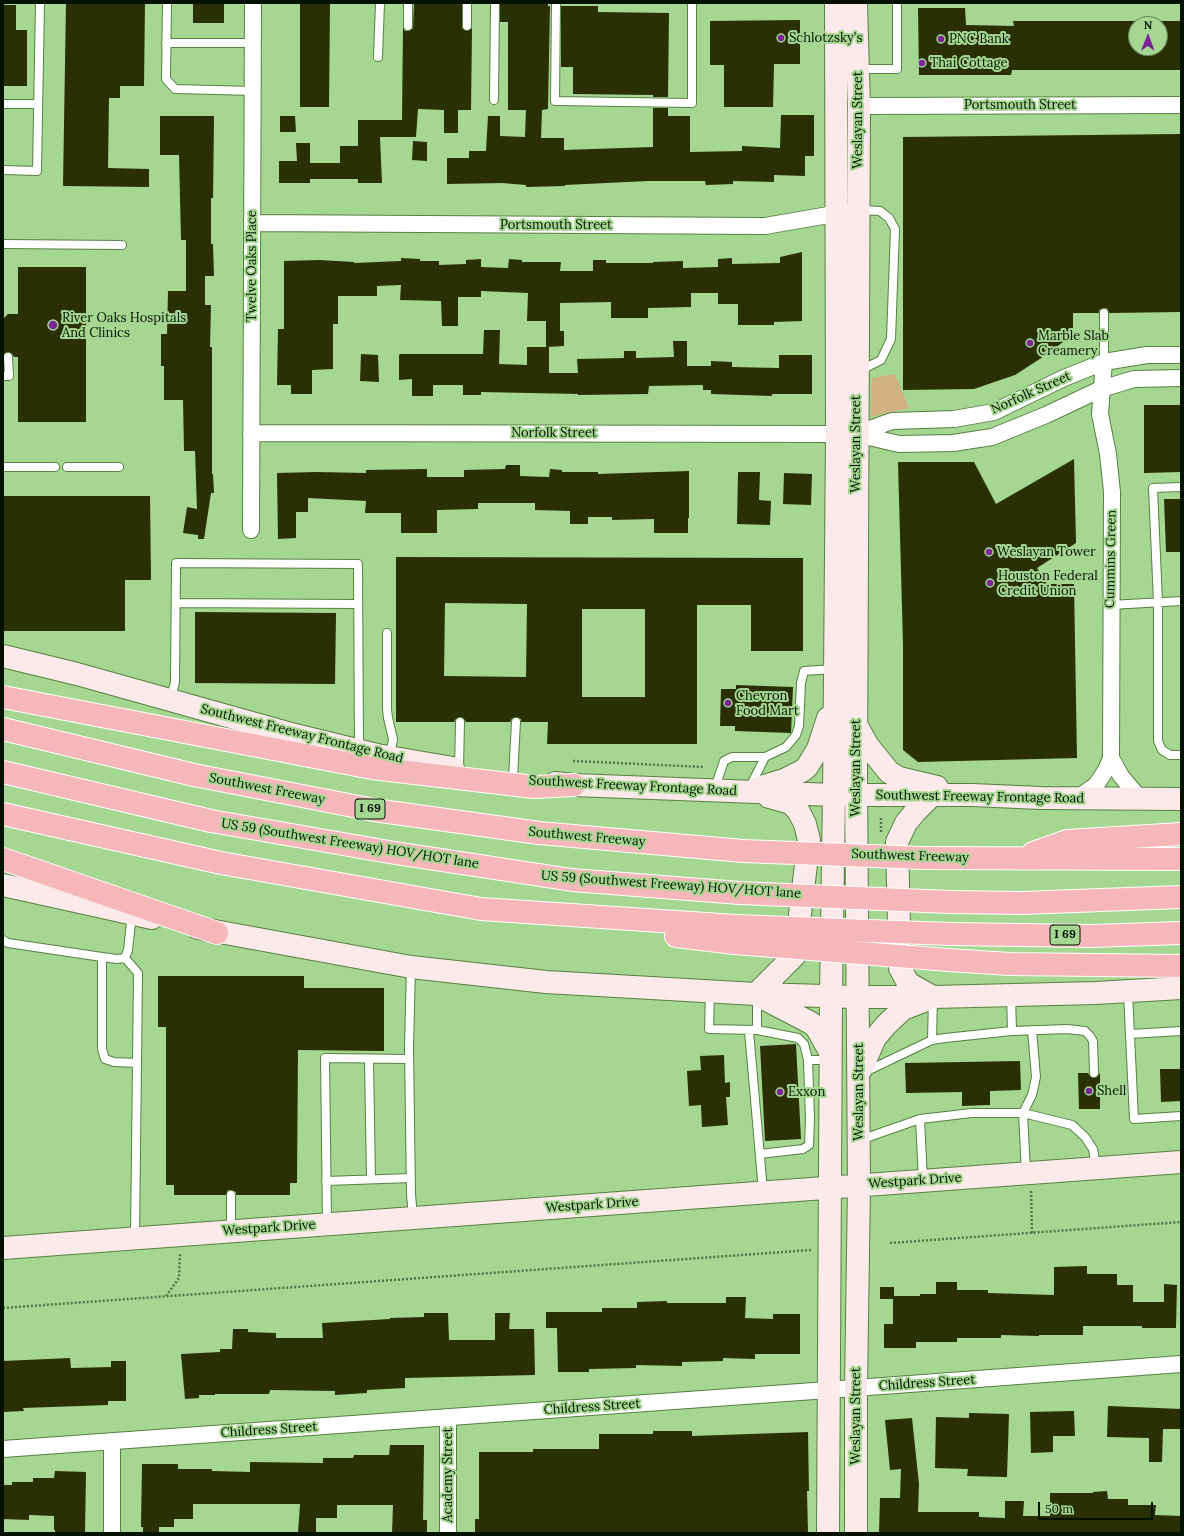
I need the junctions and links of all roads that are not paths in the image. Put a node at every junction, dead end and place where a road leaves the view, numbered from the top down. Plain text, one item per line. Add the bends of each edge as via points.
1 (40, 3) edge
2 (166, 3) edge
3 (253, 3) edge
4 (380, 3) edge
5 (408, 3) edge
6 (467, 3) edge
7 (495, 3) edge
8 (556, 3) edge
9 (692, 3) edge
10 (836, 3) edge
11 (856, 3) edge
12 (897, 3) edge
13 (408, 26) dead end
14 (467, 26) dead end
15 (166, 43) junction
16 (253, 43) junction
17 (378, 56) dead end
18 (858, 69) junction
19 (253, 91) junction
20 (494, 100) dead end
21 (3, 104) edge
22 (38, 104) junction
23 (1181, 105) edge
24 (859, 106) junction
25 (3, 170) edge
26 (858, 210) junction
27 (836, 213) junction
28 (252, 224) junction
29 (3, 244) edge
30 (122, 245) dead end
31 (1104, 313) dead end
32 (1181, 355) edge
33 (8, 357) dead end
34 (1104, 362) junction
35 (857, 372) junction
36 (3, 376) edge
37 (1181, 378) edge
38 (1101, 389) junction
39 (251, 433) junction
40 (847, 434) junction
41 (3, 467) edge
42 (55, 467) dead end
43 (66, 467) dead end
44 (119, 467) dead end
45 (1181, 487) edge
46 (251, 530) dead end
47 (1181, 601) edge
48 (1158, 602) junction
49 (176, 603) junction
50 (358, 604) junction
51 (1110, 605) junction
52 (388, 633) dead end
53 (3, 656) edge
54 (846, 669) junction
55 (835, 696) junction
56 (3, 697) edge
57 (170, 700) junction
58 (460, 722) dead end
59 (516, 722) dead end
60 (856, 724) junction
61 (3, 729) edge
62 (359, 750) junction
63 (1181, 755) edge
64 (390, 757) junction
65 (765, 757) junction
66 (1111, 758) junction
67 (459, 769) junction
68 (3, 772) edge
69 (513, 778) junction
70 (574, 785) junction
71 (714, 791) junction
72 (751, 793) junction
73 (834, 795) junction
74 (972, 795) junction
75 (856, 796) junction
76 (931, 796) junction
77 (1076, 798) junction
78 (1181, 799) edge
79 (1141, 800) junction
80 (3, 814) edge
81 (1181, 834) edge
82 (3, 859) edge
83 (1016, 859) junction
84 (1181, 859) edge
85 (3, 886) edge
86 (1181, 897) edge
87 (132, 914) junction
88 (216, 932) junction
89 (1181, 933) edge
90 (735, 935) junction
91 (3, 940) edge
92 (102, 957) junction
93 (125, 958) junction
94 (1181, 966) edge
95 (411, 967) junction
96 (1181, 988) edge
97 (710, 991) junction
98 (1128, 991) junction
99 (756, 994) junction
100 (1011, 995) junction
101 (831, 996) junction
102 (859, 997) junction
103 (933, 997) junction
104 (1032, 1030) junction
105 (753, 1031) junction
106 (1012, 1031) junction
107 (1181, 1031) edge
108 (1130, 1034) junction
109 (932, 1040) junction
110 (830, 1056) junction
111 (369, 1059) junction
112 (409, 1059) junction
113 (808, 1060) junction
114 (137, 1063) junction
115 (1094, 1073) dead end
116 (859, 1075) junction
117 (1023, 1113) junction
118 (1181, 1116) edge
119 (820, 1118) junction
120 (920, 1119) junction
121 (859, 1140) junction
122 (760, 1154) junction
123 (1181, 1162) edge
124 (1096, 1168) junction
125 (1028, 1173) junction
126 (411, 1178) junction
127 (371, 1179) junction
128 (923, 1180) junction
129 (326, 1181) junction
130 (859, 1185) junction
131 (830, 1187) junction
132 (763, 1192) junction
133 (231, 1195) dead end
134 (413, 1218) junction
135 (327, 1224) junction
136 (231, 1231) junction
137 (135, 1238) junction
138 (3, 1248) edge
139 (1181, 1364) edge
140 (856, 1388) junction
141 (828, 1390) junction
142 (448, 1417) junction
143 (112, 1441) junction
144 (3, 1449) edge
145 (112, 1533) edge
146 (448, 1533) edge
147 (828, 1533) edge
148 (856, 1533) edge

1 - 22 lane
2 - 15 lane
3 - 16 street, Twelve Oaks Place
4 - 17 lane
5 - 13 lane
6 - 14 lane
7 - 20 lane
8 - 9 lane via 555,101 692,103
10 - 27 main road, Weslayan Street
11 - 18 main road, Weslayan Street
12 - 18 lane via 897,69
15 - 16 lane
15 - 19 lane via 166,79 175,89
16 - 19 street, Twelve Oaks Place
18 - 24 main road, Weslayan Street
19 - 28 street, Twelve Oaks Place
21 - 22 lane
22 - 25 lane via 37,171
23 - 24 street, Portsmouth Street
24 - 26 main road, Weslayan Street
26 - 27 street, Portsmouth Street
26 - 35 main road, Weslayan Street
26 - 35 lane via 880,211 889,218 895,229 891,339 881,360
27 - 28 street, Portsmouth Street via 765,226
27 - 40 main road, Weslayan Street
28 - 39 street, Twelve Oaks Place
29 - 30 lane
31 - 34 lane
32 - 34 street, Norfolk Street via 1147,356
33 - 36 lane via 9,376
34 - 38 street, Cummins Green
34 - 40 street, Norfolk Street via 994,412 954,419 892,421
35 - 40 main road, Weslayan Street
37 - 38 street, Norfolk Street via 1134,379
38 - 40 street, Norfolk Street via 992,437 953,443 900,444
38 - 51 street, Cummins Green via 1100,414 1112,492
39 - 40 street, Norfolk Street
39 - 46 street, Twelve Oaks Place
40 - 54 main road, Weslayan Street
41 - 42 lane
43 - 44 lane
45 - 48 lane via 1153,488
47 - 48 lane
48 - 51 lane
48 - 63 lane via 1158,741 1166,753
49 - 50 lane
49 - 50 lane via 176,563 184,563 358,564
49 - 57 lane via 176,682
50 - 62 lane
51 - 66 street, Cummins Green
52 - 64 lane via 388,713 393,739
53 - 57 main road, Southwest Freeway Frontage Road
54 - 55 main road, Weslayan Street
54 - 60 main road, Weslayan Street
54 - 65 lane via 804,670 796,735 786,747
55 - 72 main road via 818,749 807,767 784,780
55 - 73 main road, Weslayan Street
56 - 70 highway via 372,768 534,787
57 - 62 main road, Southwest Freeway Frontage Road
58 - 67 lane
59 - 69 lane
60 - 74 main road via 885,769 898,778
60 - 75 main road, Weslayan Street
61 - 83 highway, Southwest Freeway / I 69, bridge via 194,775 374,810 539,833 743,851
62 - 64 main road, Southwest Freeway Frontage Road
64 - 67 main road, Southwest Freeway Frontage Road
65 - 71 lane via 732,757 724,762
65 - 72 lane
66 - 77 street, Cummins Green via 1096,785
66 - 79 street, Cummins Green via 1121,776
67 - 69 main road, Southwest Freeway Frontage Road
68 - 86 highway, US 59 (Southwest Freeway) HOV/HOT lane, bridge via 211,821 572,880 740,893 949,902 1022,904
69 - 70 main road, Southwest Freeway Frontage Road
70 - 71 main road, Southwest Freeway Frontage Road
71 - 72 main road, Southwest Freeway Frontage Road
72 - 73 main road, Southwest Freeway Frontage Road
72 - 99 main road via 790,803 799,812 809,840 795,955
73 - 75 main road, Southwest Freeway Frontage Road
73 - 101 main road, Weslayan Street
74 - 76 main road, Southwest Freeway Frontage Road
74 - 77 main road, Southwest Freeway Frontage Road
75 - 76 main road, Southwest Freeway Frontage Road
75 - 102 main road, Weslayan Street
76 - 103 main road via 906,823 897,842 900,968 908,983
77 - 79 main road, Southwest Freeway Frontage Road
78 - 79 main road, Southwest Freeway Frontage Road
80 - 90 highway via 221,863 481,909
81 - 83 highway via 1067,841
82 - 88 highway
83 - 84 highway, Southwest Freeway / I 69
85 - 87 main road
87 - 88 main road
87 - 93 lane
88 - 95 main road
89 - 90 highway, I 69, bridge via 1092,936
90 - 94 highway, bridge via 948,960 1010,964
91 - 92 lane via 8,943
92 - 93 lane
92 - 114 lane via 102,1050 105,1059
93 - 114 lane via 138,973
95 - 97 main road via 546,982
95 - 112 lane
96 - 98 main road
97 - 99 main road
97 - 105 lane via 710,1029
98 - 100 main road
98 - 108 lane
99 - 101 main road
99 - 105 lane
99 - 110 main road via 811,1023
100 - 103 main road
100 - 106 lane
101 - 102 main road
101 - 110 main road, Weslayan Street
102 - 103 main road
102 - 116 main road, Weslayan Street
103 - 109 lane
103 - 116 main road via 903,1009 886,1025 875,1038
104 - 106 lane
104 - 115 lane via 1085,1031 1093,1041
104 - 117 lane via 1036,1077 1032,1095
105 - 113 lane via 798,1038 804,1044
105 - 122 lane
106 - 109 lane
107 - 108 lane
108 - 118 lane via 1134,1119
109 - 116 lane
110 - 113 lane
110 - 119 main road, Weslayan Street
111 - 112 lane
111 - 127 lane
111 - 129 lane via 326,1058
112 - 126 lane
113 - 119 lane
114 - 137 lane
116 - 121 main road, Weslayan Street
117 - 120 lane via 972,1113
117 - 124 lane via 1072,1125 1085,1136 1092,1149
117 - 125 lane
119 - 122 lane via 809,1146
119 - 131 main road, Weslayan Street
120 - 121 lane
120 - 128 lane
121 - 130 main road, Weslayan Street
122 - 132 lane
123 - 124 main road, Westpark Drive
124 - 125 main road, Westpark Drive
125 - 128 main road, Westpark Drive
126 - 127 lane
126 - 134 lane
127 - 129 lane
128 - 130 main road, Westpark Drive
129 - 135 lane
130 - 131 main road, Westpark Drive
130 - 140 main road, Weslayan Street
131 - 132 main road, Westpark Drive
131 - 141 main road, Weslayan Street
132 - 134 main road, Westpark Drive
133 - 136 lane
134 - 135 main road, Westpark Drive
135 - 136 main road, Westpark Drive
136 - 137 main road, Westpark Drive
137 - 138 main road, Westpark Drive
139 - 140 street, Childress Street
140 - 141 street, Childress Street
140 - 148 main road, Weslayan Street
141 - 142 street, Childress Street
141 - 147 main road, Weslayan Street
142 - 143 street, Childress Street
142 - 146 street, Academy Street
143 - 144 street, Childress Street
143 - 145 street

